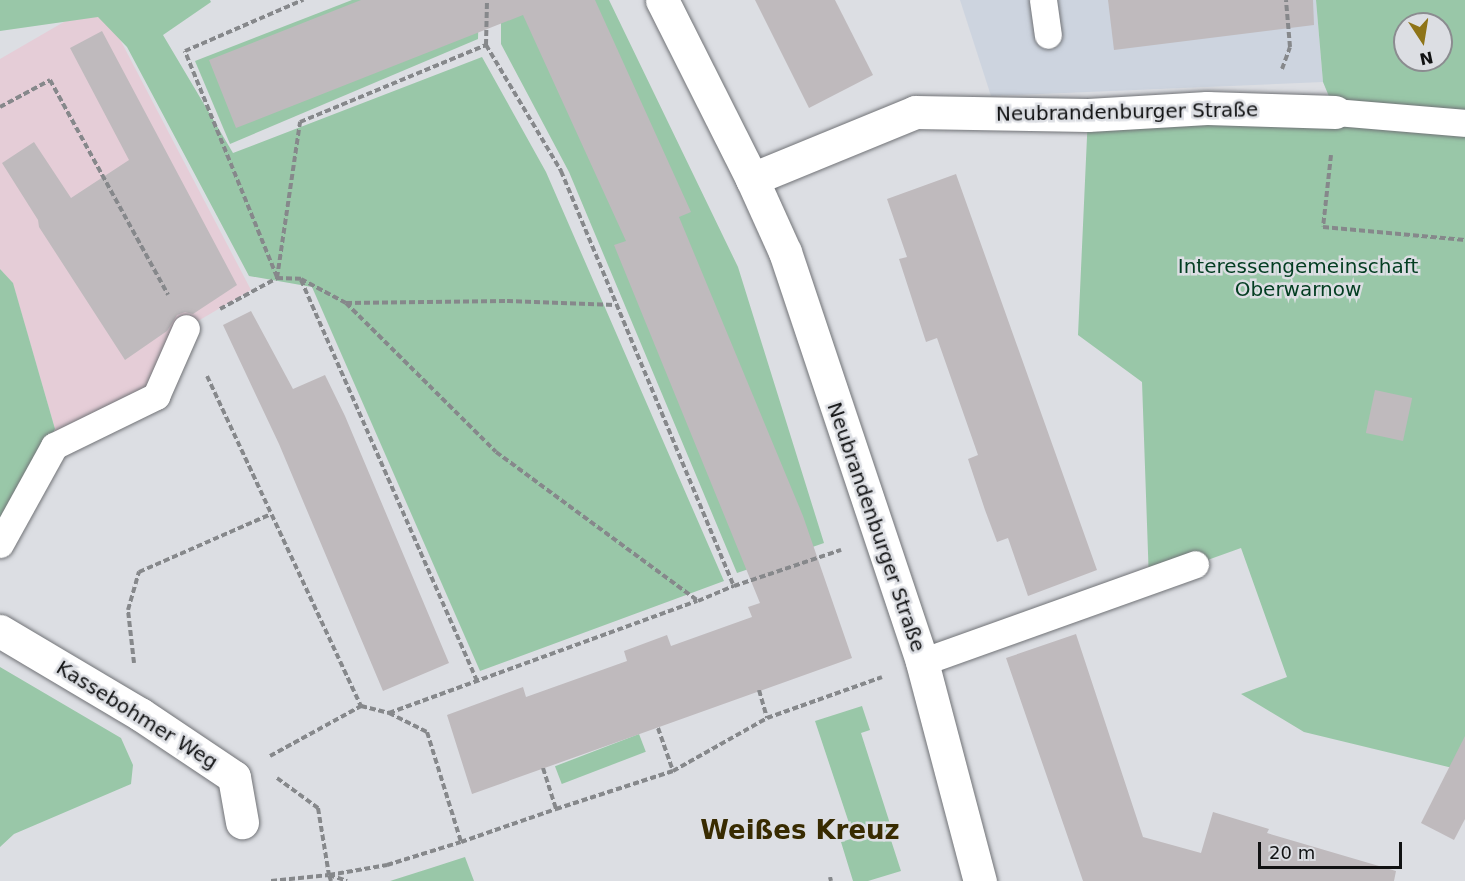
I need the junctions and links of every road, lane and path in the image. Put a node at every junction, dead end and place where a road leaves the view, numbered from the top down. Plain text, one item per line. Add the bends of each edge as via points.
1 (303, 0) edge
2 (487, 0) edge
3 (662, 0) edge
4 (1043, 0) edge
5 (1286, 0) edge
6 (1048, 35) dead end
7 (486, 45) junction
8 (0, 107) edge
9 (1268, 109) junction
10 (1335, 112) junction
11 (1465, 123) edge
12 (753, 179) junction
13 (1465, 240) edge
14 (277, 278) junction
15 (301, 279) junction
16 (346, 303) junction
17 (615, 305) junction
18 (186, 328) junction
19 (271, 514) junction
20 (0, 544) edge
21 (847, 549) dead end
22 (1195, 564) dead end
23 (734, 586) junction
24 (698, 601) junction
25 (0, 631) edge
26 (922, 662) junction
27 (477, 681) junction
28 (759, 690) dead end
29 (362, 706) junction
30 (389, 713) junction
31 (140, 714) junction
32 (767, 718) junction
33 (658, 728) dead end
34 (543, 768) dead end
35 (673, 771) junction
36 (234, 777) junction
37 (556, 808) junction
38 (242, 822) dead end
39 (461, 843) junction
40 (330, 878) edge
41 (271, 881) edge
42 (347, 881) edge
43 (980, 881) edge

1 - 14 path via 185,51
2 - 7 path
3 - 12 main road, Neubrandenburger Straße
4 - 6 lane
5 - 9 path via 1290,47
7 - 14 path via 300,122
7 - 17 path via 561,171
8 - 18 path via 50,80
9 - 10 main road, Neubrandenburger Straße
9 - 12 main road, Neubrandenburger Straße via 1207,108 1088,115 915,112
10 - 11 lane
10 - 13 path via 1323,227
12 - 26 main road, Neubrandenburger Straße via 785,252
14 - 15 path
14 - 18 path
15 - 16 path
15 - 27 path
16 - 17 path via 507,301
16 - 24 path via 496,452
17 - 23 path
18 - 19 path
18 - 20 lane via 156,396 54,446
19 - 29 path
19 - 31 path via 139,572 128,610
21 - 23 path
22 - 26 lane
23 - 24 path
24 - 27 path
25 - 31 main road, Kassebohmer Weg
26 - 32 path
26 - 43 main road, Neubrandenburger Straße
27 - 30 path
28 - 32 path
29 - 30 path
29 - 36 path
30 - 39 path via 427,732
31 - 36 main road, Kassebohmer Weg
32 - 35 path
33 - 35 path
34 - 37 path
35 - 37 path
36 - 38 main road, Kassebohmer Weg
37 - 39 path
39 - 40 path
40 - 41 path
40 - 42 path

